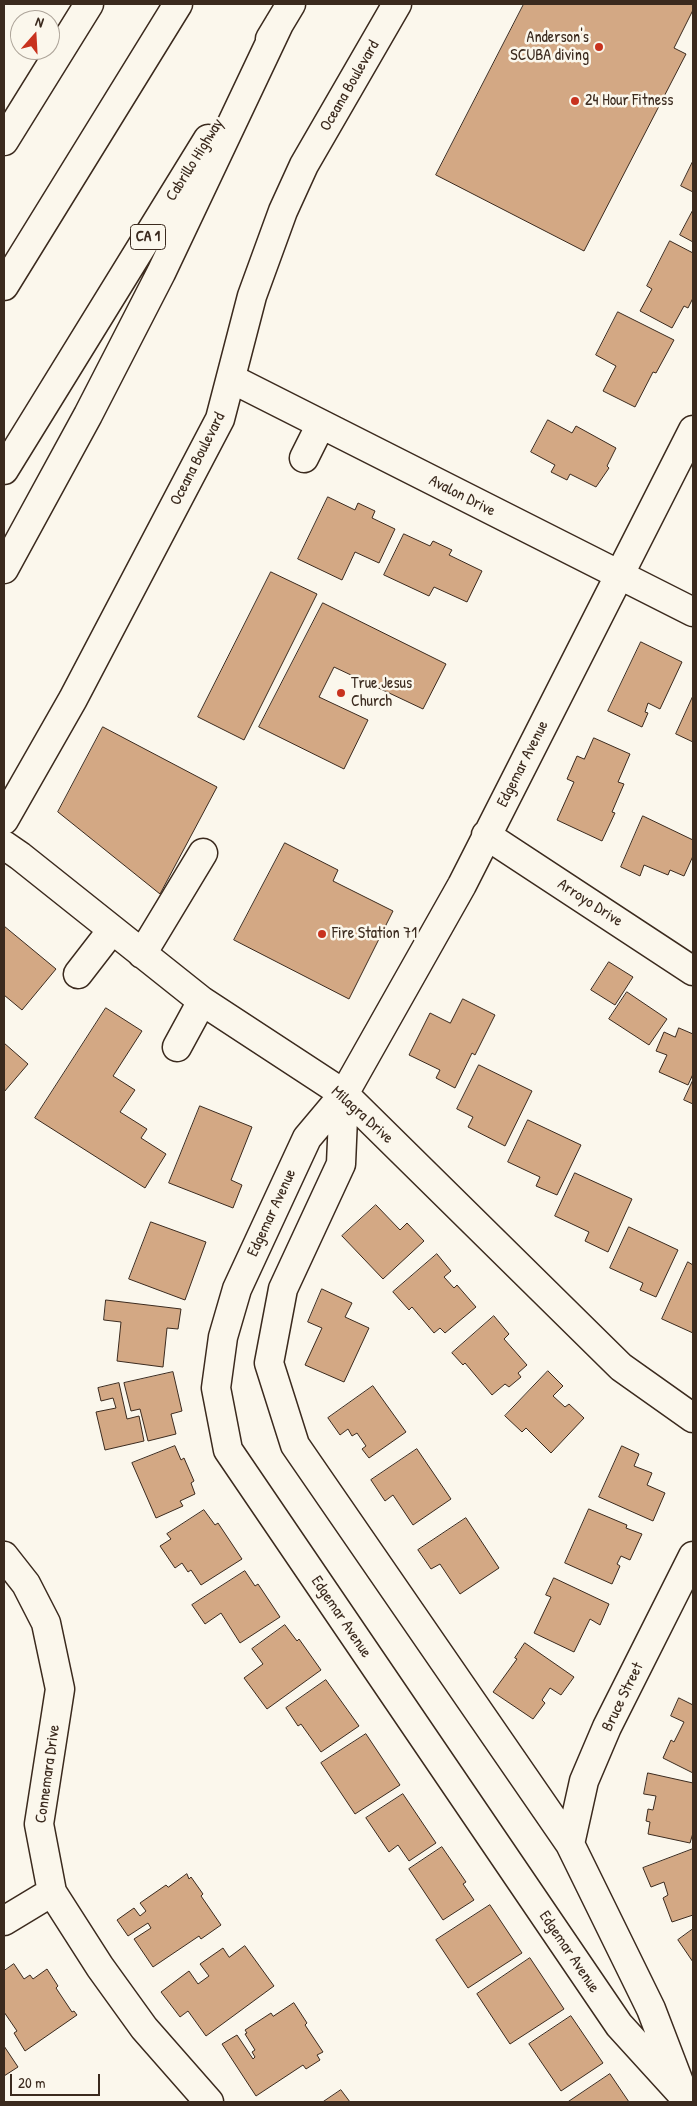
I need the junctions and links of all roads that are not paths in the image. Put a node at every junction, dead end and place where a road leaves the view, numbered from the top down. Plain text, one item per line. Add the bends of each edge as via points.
1 (89, 4) edge
2 (178, 4) edge
3 (397, 4) edge
4 (285, 14) edge
5 (4, 140) edge
6 (4, 286) edge
7 (232, 379) junction
8 (322, 424) junction
9 (693, 430) edge
10 (304, 458) dead end
11 (4, 470) edge
12 (4, 569) edge
13 (619, 575) junction
14 (693, 612) edge
15 (4, 820) edge
16 (486, 835) junction
17 (4, 845) edge
18 (203, 853) dead end
19 (112, 930) junction
20 (142, 954) junction
21 (693, 972) edge
22 (78, 974) dead end
23 (202, 1001) junction
24 (177, 1047) dead end
25 (344, 1094) junction
26 (693, 1418) edge
27 (4, 1556) edge
28 (693, 1556) edge
29 (570, 1844) junction
30 (52, 1892) junction
31 (4, 1921) edge
32 (686, 2099) edge
33 (209, 2102) edge

1 - 5 main road
2 - 6 main road
3 - 7 main road, Oceana Boulevard via 304,165 282,211 252,296
4 - 11 main road, Cabrillo Highway / CA 1
4 - 12 main road via 161,273
7 - 8 main road, Avalon Drive
7 - 15 main road, Oceana Boulevard via 220,419 72,700
8 - 10 main road
8 - 13 main road, Avalon Drive
9 - 13 main road, Edgemar Avenue
13 - 14 main road, Avalon Drive
13 - 16 main road, Edgemar Avenue
16 - 21 main road, Arroyo Drive
16 - 25 main road, Edgemar Avenue via 462,884
17 - 19 main road, Milagra Drive
18 - 20 main road
19 - 20 main road, Milagra Drive
19 - 22 main road
20 - 23 main road, Milagra Drive
23 - 24 main road
23 - 25 main road, Milagra Drive
25 - 26 main road, Milagra Drive via 621,1367
25 - 29 main road, Edgemar Avenue via 341,1164 283,1289 269,1363 295,1444
25 - 32 main road, Edgemar Avenue via 307,1138 237,1289 223,1336 216,1388 228,1450 619,2025
27 - 30 main road, Connemara Drive via 26,1584 46,1622 60,1688 39,1824
28 - 29 main road, Bruce Street via 584,1781
29 - 32 main road, Edgemar Avenue via 651,2009
30 - 31 main road
30 - 33 main road, Connemara Drive via 144,2028

